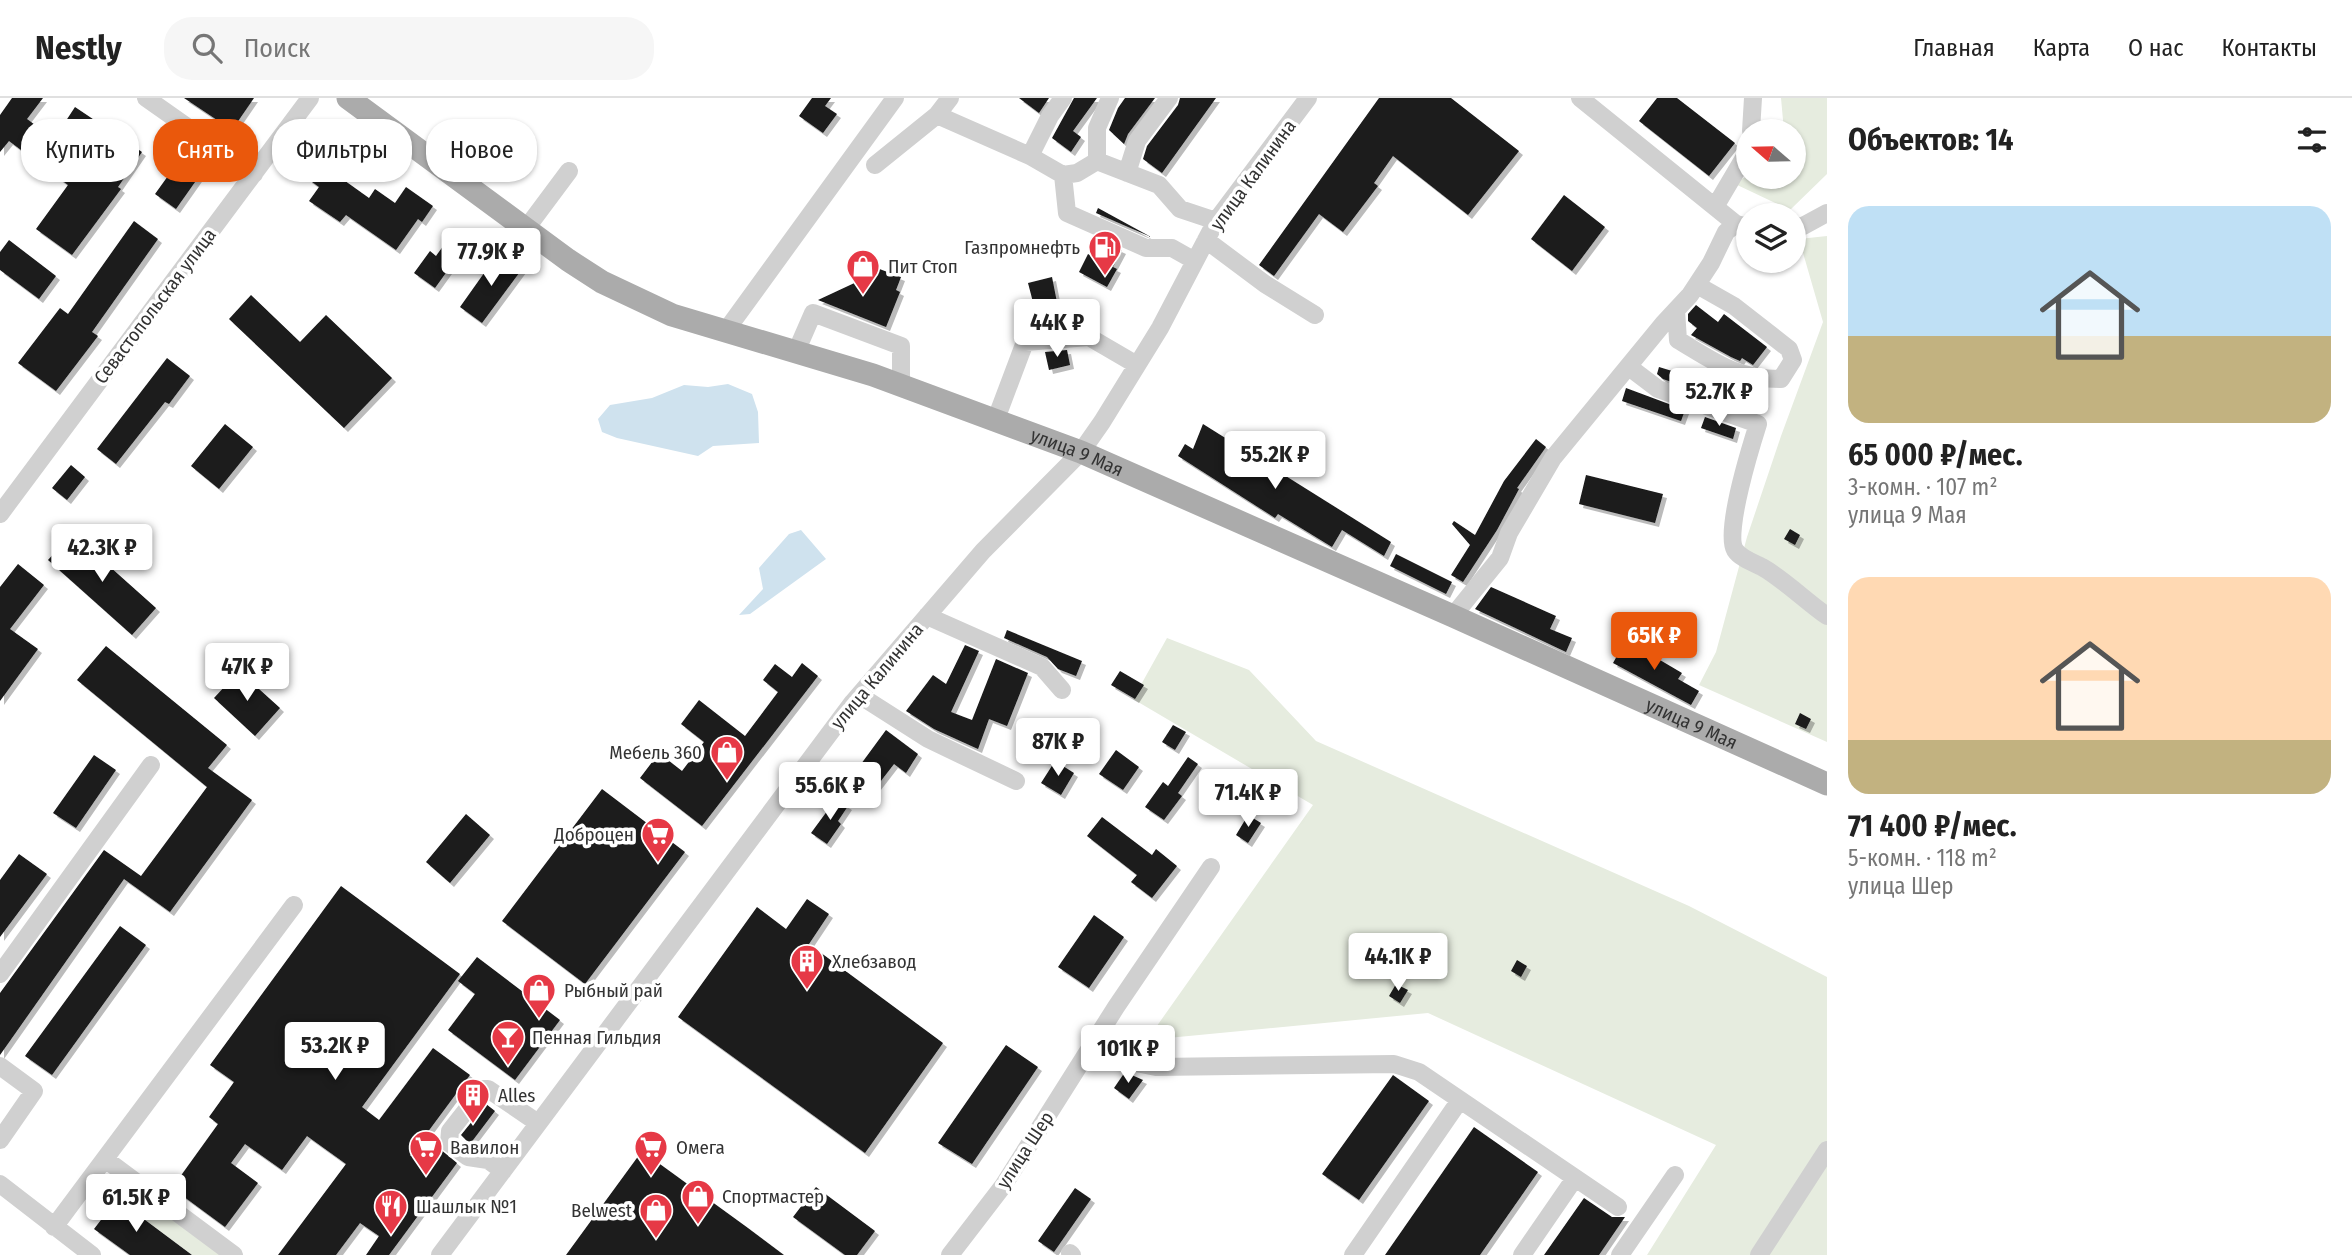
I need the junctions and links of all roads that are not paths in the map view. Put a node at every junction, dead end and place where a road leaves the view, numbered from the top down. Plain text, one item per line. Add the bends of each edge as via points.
1 (146, 98) edge
2 (310, 98) edge
3 (348, 98) edge
4 (895, 98) edge
5 (950, 98) edge
6 (1063, 98) edge
7 (1110, 98) edge
8 (1169, 98) edge
9 (1308, 98) edge
10 (1753, 98) edge
11 (1590, 101) edge
12 (937, 115) junction
13 (176, 119) edge
14 (1752, 119) edge
15 (1030, 156) junction
16 (1097, 161) junction
17 (875, 165) dead end
18 (258, 169) edge
19 (569, 171) dead end
20 (1736, 171) edge
21 (1127, 173) junction
22 (1063, 175) junction
23 (248, 182) edge
24 (1715, 207) junction
25 (1827, 213) edge
26 (1216, 221) junction
27 (1736, 221) edge
28 (1806, 224) edge
29 (1736, 228) edge
30 (525, 230) junction
31 (1206, 240) junction
32 (1195, 261) junction
33 (1697, 285) junction
34 (1676, 310) junction
35 (1315, 315) dead end
36 (725, 332) junction
37 (796, 352) junction
38 (1137, 365) junction
39 (1629, 368) junction
40 (901, 385) junction
41 (996, 419) junction
42 (1081, 452) junction
43 (0, 514) edge
44 (927, 616) junction
45 (1453, 616) junction
46 (1827, 616) edge
47 (1062, 690) dead end
48 (859, 695) junction
49 (151, 765) dead end
50 (1016, 781) dead end
51 (1827, 785) edge
52 (1211, 867) dead end
53 (294, 905) dead end
54 (0, 974) edge
55 (1094, 1045) junction
56 (0, 1066) edge
57 (1460, 1100) junction
58 (538, 1123) junction
59 (0, 1140) edge
60 (1827, 1150) edge
61 (105, 1159) junction
62 (1821, 1170) edge
63 (503, 1171) junction
64 (1675, 1175) dead end
65 (1575, 1178) junction
66 (0, 1184) edge
67 (1618, 1207) dead end
68 (54, 1227) junction
69 (92, 1255) edge
70 (234, 1255) edge
71 (440, 1255) edge
72 (950, 1255) edge
73 (1353, 1255) edge
74 (1522, 1255) edge
75 (1620, 1255) edge
76 (1759, 1255) edge

1 - 13 street
2 - 18 street, Севастопольская улица
3 - 30 main road, улица 9 Мая
4 - 36 street
5 - 12 street
6 - 15 street
7 - 16 street via 1097,128
8 - 21 street via 1137,141
9 - 26 street, улица Калинина
10 - 14 street
11 - 24 street
12 - 15 street
12 - 17 street
15 - 22 street
16 - 21 street
16 - 22 street
19 - 30 street
20 - 24 street
21 - 26 street via 1159,185 1180,209
22 - 32 street via 1067,213 1146,248 1172,248
23 - 43 street, Севастопольская улица
24 - 27 street
25 - 28 street
26 - 31 street, улица Калинина
29 - 33 street via 1726,232
30 - 36 main road, улица 9 Мая via 639,302
31 - 32 street, улица Калинина
31 - 35 street
32 - 38 street, улица Калинина
33 - 34 street
33 - 34 street via 1734,306 1789,349 1793,360 1781,379 1730,372 1678,340
34 - 39 street
36 - 37 main road, улица 9 Мая
37 - 40 main road, улица 9 Мая
37 - 40 street via 813,313 901,346
38 - 41 street via 1089,337 1025,342
38 - 42 street, улица Калинина
39 - 45 street via 1553,458 1509,533 1500,558
39 - 46 street via 1658,389 1758,425 1746,460 1732,536 1734,548
40 - 41 main road, улица 9 Мая
41 - 42 main road, улица 9 Мая
42 - 44 street, улица Калинина via 983,551
42 - 45 main road, улица 9 Мая
44 - 47 street via 1042,667
44 - 48 street, улица Калинина
45 - 51 main road, улица 9 Мая
48 - 50 street via 928,739
48 - 58 street, улица Калинина
49 - 54 street
52 - 55 street, улица Шер
53 - 61 street
55 - 57 street via 1156,1068 1394,1064 1419,1072
55 - 72 street, улица Шер via 1003,1186
56 - 59 street via 34,1091
57 - 65 street
57 - 73 street
58 - 63 street, улица Калинина
58 - 63 street via 483,1089 450,1131 449,1143 468,1157 488,1160
60 - 62 street
61 - 68 street
61 - 70 street
62 - 76 street
63 - 71 street, улица Калинина
64 - 75 street
65 - 67 street
65 - 74 street
66 - 68 street
68 - 69 street

